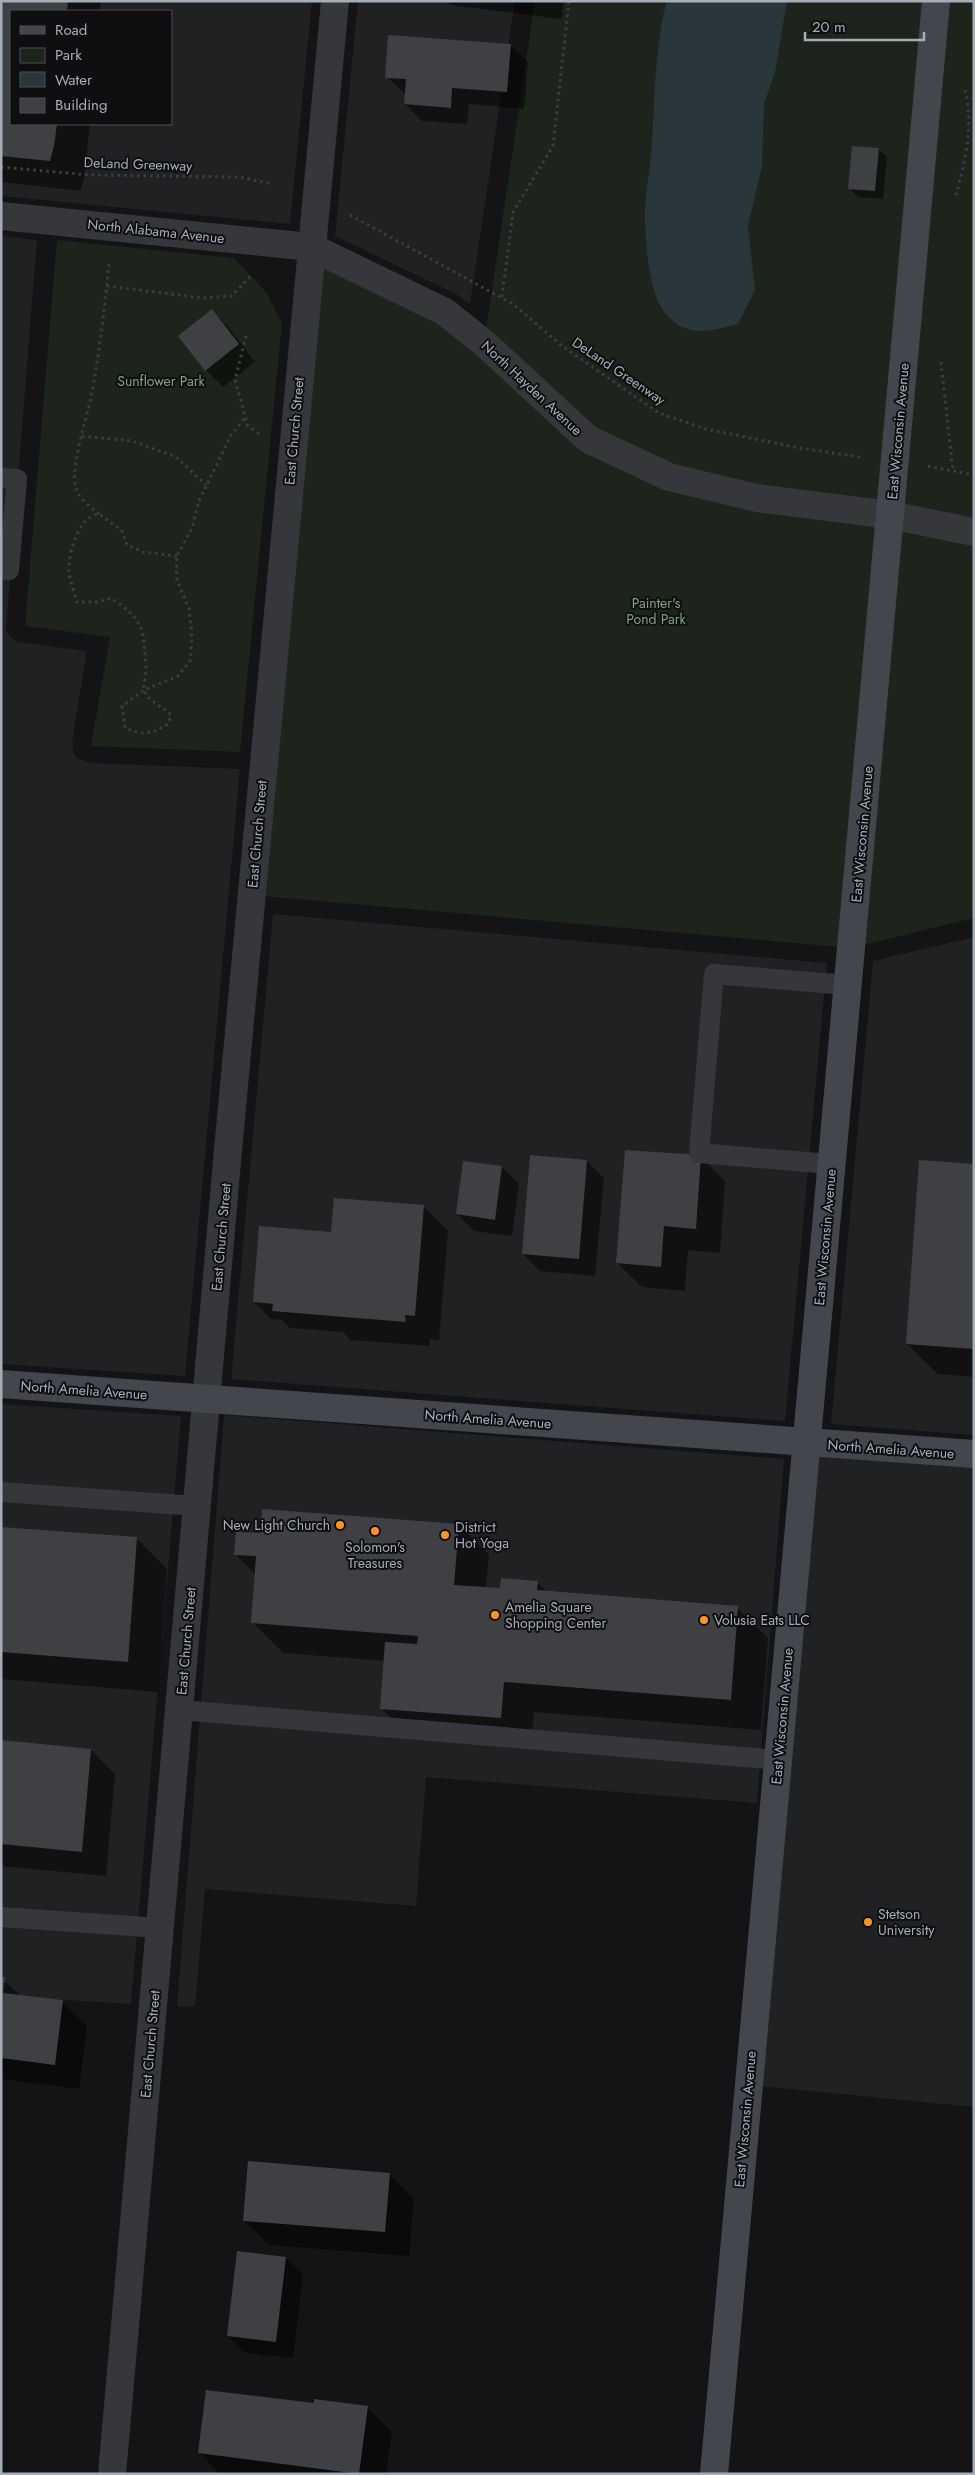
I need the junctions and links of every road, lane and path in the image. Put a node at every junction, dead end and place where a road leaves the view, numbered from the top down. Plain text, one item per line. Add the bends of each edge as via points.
1 (335, 1) edge
2 (569, 1) edge
3 (936, 1) edge
4 (1, 167) edge
5 (273, 184) dead end
6 (344, 211) dead end
7 (1, 216) edge
8 (311, 247) junction
9 (110, 253) dead end
10 (259, 276) dead end
11 (107, 286) junction
12 (502, 297) junction
13 (246, 336) dead end
14 (245, 418) junction
15 (82, 436) junction
16 (267, 438) dead end
17 (895, 462) junction
18 (974, 475) edge
19 (1, 478) edge
20 (206, 485) junction
21 (99, 514) junction
22 (890, 515) junction
23 (974, 532) edge
24 (177, 556) junction
25 (1, 569) edge
26 (144, 690) junction
27 (847, 985) junction
28 (831, 1164) junction
29 (1, 1384) edge
30 (206, 1398) junction
31 (806, 1443) junction
32 (974, 1454) edge
33 (1, 1492) edge
34 (197, 1506) junction
35 (180, 1710) junction
36 (778, 1760) junction
37 (1, 1917) edge
38 (160, 1928) junction
39 (112, 2474) edge
40 (714, 2474) edge

1 - 8 street, East Church Street
2 - 12 path via 553,146 512,212
3 - 17 street, East Wisconsin Avenue
4 - 5 path, DeLand Greenway via 90,175 240,177
6 - 12 path, DeLand Greenway
7 - 8 street, North Alabama Avenue
8 - 22 street, North Hayden Avenue via 445,312 484,343 588,439 669,477 757,498
8 - 30 street, East Church Street
9 - 11 path
10 - 11 path via 253,275 231,296 202,298
11 - 15 path via 97,366
12 - 17 path, DeLand Greenway via 562,346 658,413 706,429 800,448
13 - 14 path via 235,380
14 - 16 path via 248,426
14 - 20 path via 231,435
15 - 20 path via 132,441 176,457
15 - 21 path via 75,485 84,502
17 - 18 path, DeLand Greenway
17 - 22 street, East Wisconsin Avenue
19 - 25 lane via 17,479 9,570
20 - 24 path via 192,528
21 - 24 path via 122,531 128,545 143,552
21 - 26 path via 93,514 80,527 69,571 77,602 111,598 129,610 143,629
22 - 23 street, North Hayden Avenue
22 - 27 street, East Wisconsin Avenue
24 - 26 path via 176,577 189,609 190,660 178,676
26 - 26 path via 122,706 125,728 150,734 168,724 171,715 150,699
27 - 28 street, East Wisconsin Avenue
27 - 28 lane via 714,974 713,983 699,1154
28 - 31 street, East Wisconsin Avenue
29 - 30 street, North Amelia Avenue
30 - 31 street, North Amelia Avenue
30 - 34 street, East Church Street
31 - 32 street, North Amelia Avenue
31 - 36 street, East Wisconsin Avenue
33 - 34 lane
34 - 35 street, East Church Street
35 - 36 lane
35 - 38 street, East Church Street
36 - 40 street, East Wisconsin Avenue
37 - 38 lane
38 - 39 street, East Church Street

